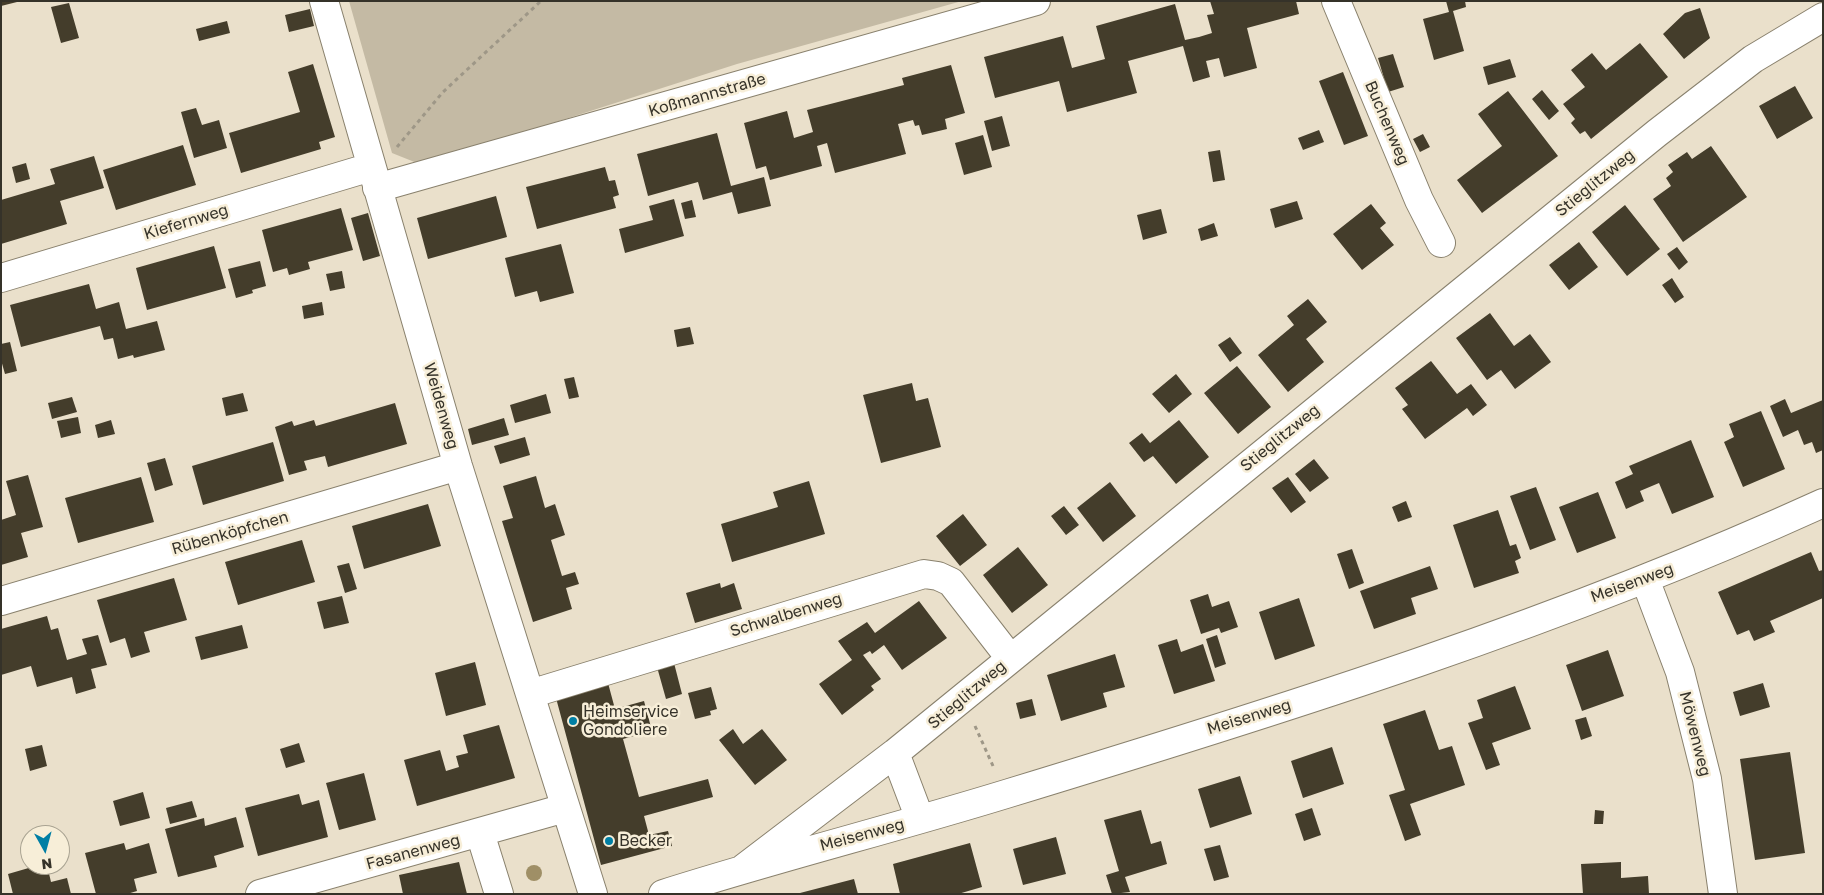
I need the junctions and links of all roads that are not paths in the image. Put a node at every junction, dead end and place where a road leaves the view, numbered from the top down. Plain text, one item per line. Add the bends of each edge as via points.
1 (324, 1) edge
2 (1036, 1) edge
3 (1336, 1) edge
4 (1823, 17) edge
5 (374, 176) junction
6 (1441, 243) dead end
7 (1, 278) edge
8 (458, 466) junction
9 (1823, 503) edge
10 (1645, 579) junction
11 (1, 601) edge
12 (1010, 658) junction
13 (530, 694) junction
14 (895, 753) junction
15 (564, 808) junction
16 (920, 819) junction
17 (480, 833) junction
18 (744, 868) junction
19 (260, 894) edge
20 (500, 894) edge
21 (592, 894) edge
22 (663, 894) edge
23 (1723, 894) edge

1 - 5 street, Weidenweg
2 - 5 street, Koßmannstraße
3 - 6 street, Buchenweg via 1419,200
4 - 12 street, Stieglitzweg via 1754,59 1656,133
5 - 7 street, Kiefernweg
5 - 8 street, Weidenweg
8 - 11 street, Rübenköpfchen
8 - 13 street, Weidenweg
9 - 10 street, Meisenweg
10 - 16 street, Meisenweg via 1350,686
10 - 23 street, Möwenweg via 1680,672 1707,779
12 - 13 street, Schwalbenweg via 951,582 924,574
12 - 14 street, Stieglitzweg
13 - 15 street, Weidenweg
14 - 16 street
14 - 18 street, Stieglitzweg
15 - 17 street, Fasanenweg
15 - 21 street, Weidenweg
16 - 18 street, Meisenweg
17 - 19 street, Fasanenweg
17 - 20 street
18 - 22 street, Meisenweg

